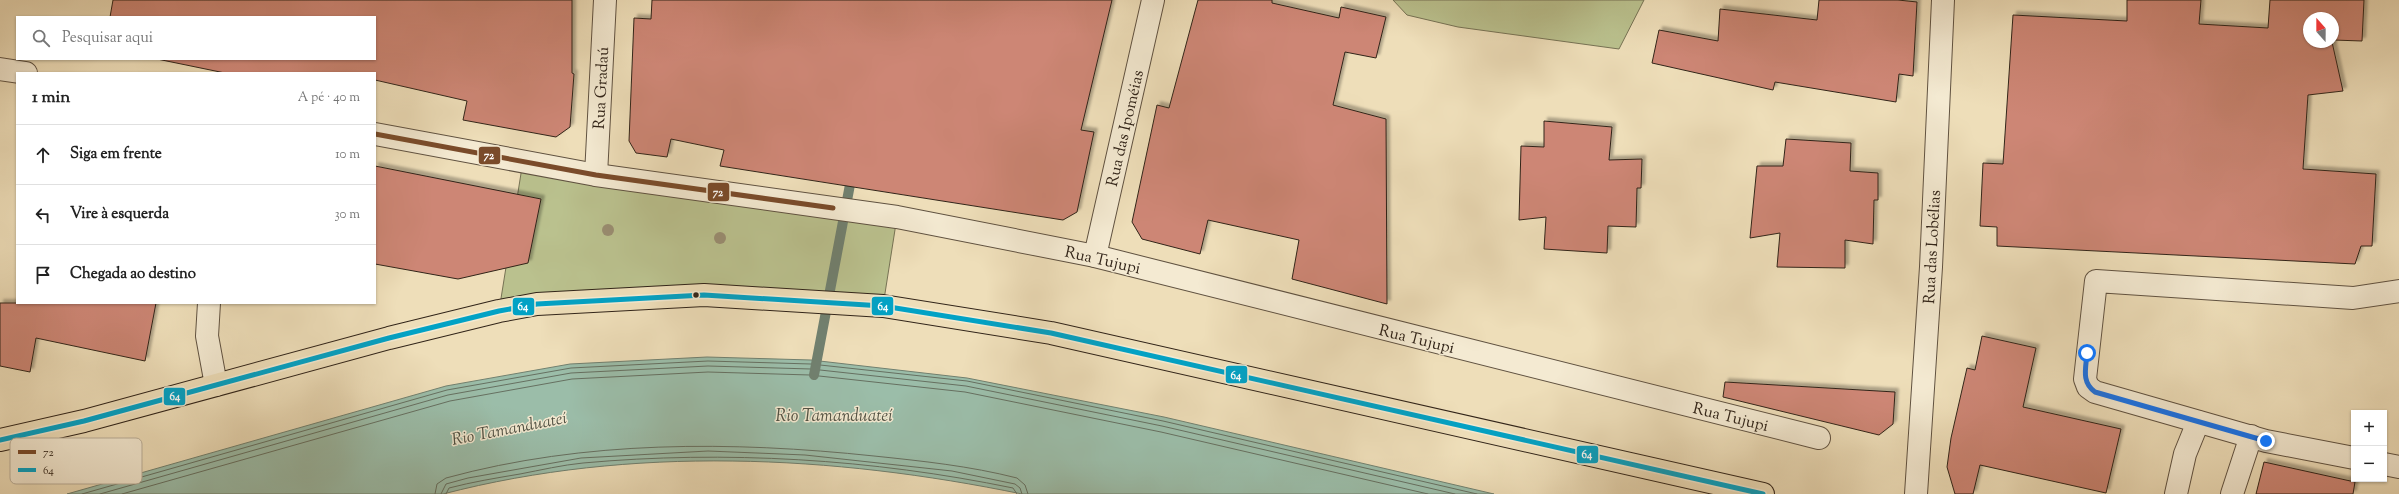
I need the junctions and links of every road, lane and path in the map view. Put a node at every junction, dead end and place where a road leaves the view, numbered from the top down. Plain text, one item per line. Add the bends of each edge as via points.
1 (605, 0) edge
2 (1153, 0) edge
3 (1943, 0) edge
4 (0, 69) edge
5 (20, 72) edge
6 (376, 134) edge
7 (596, 175) junction
8 (1094, 256) junction
9 (2399, 291) edge
10 (209, 304) edge
11 (216, 384) junction
12 (2198, 422) junction
13 (2251, 436) junction
14 (1819, 438) dead end
15 (0, 440) edge
16 (2351, 457) edge
17 (2387, 465) edge
18 (2399, 467) edge
19 (1763, 494) edge
20 (1916, 494) edge
21 (2176, 494) edge
22 (2232, 494) edge

1 - 7 street, Rua Gradaú
2 - 8 street, Rua das Ipoméias
3 - 20 street, Rua das Lobélias via 1931,267
4 - 5 street
6 - 7 street, Rua Tujupi
7 - 8 street, Rua Tujupi via 897,217
8 - 14 street, Rua Tujupi
9 - 12 street via 2353,298 2096,281 2086,359 2085,379 2088,387 2095,392
10 - 11 street via 207,336
11 - 15 highway via 84,421
11 - 19 highway via 390,338 537,304 704,295 883,306 1051,332
12 - 13 street
12 - 21 street via 2185,454
13 - 16 street
13 - 22 street
17 - 18 street

